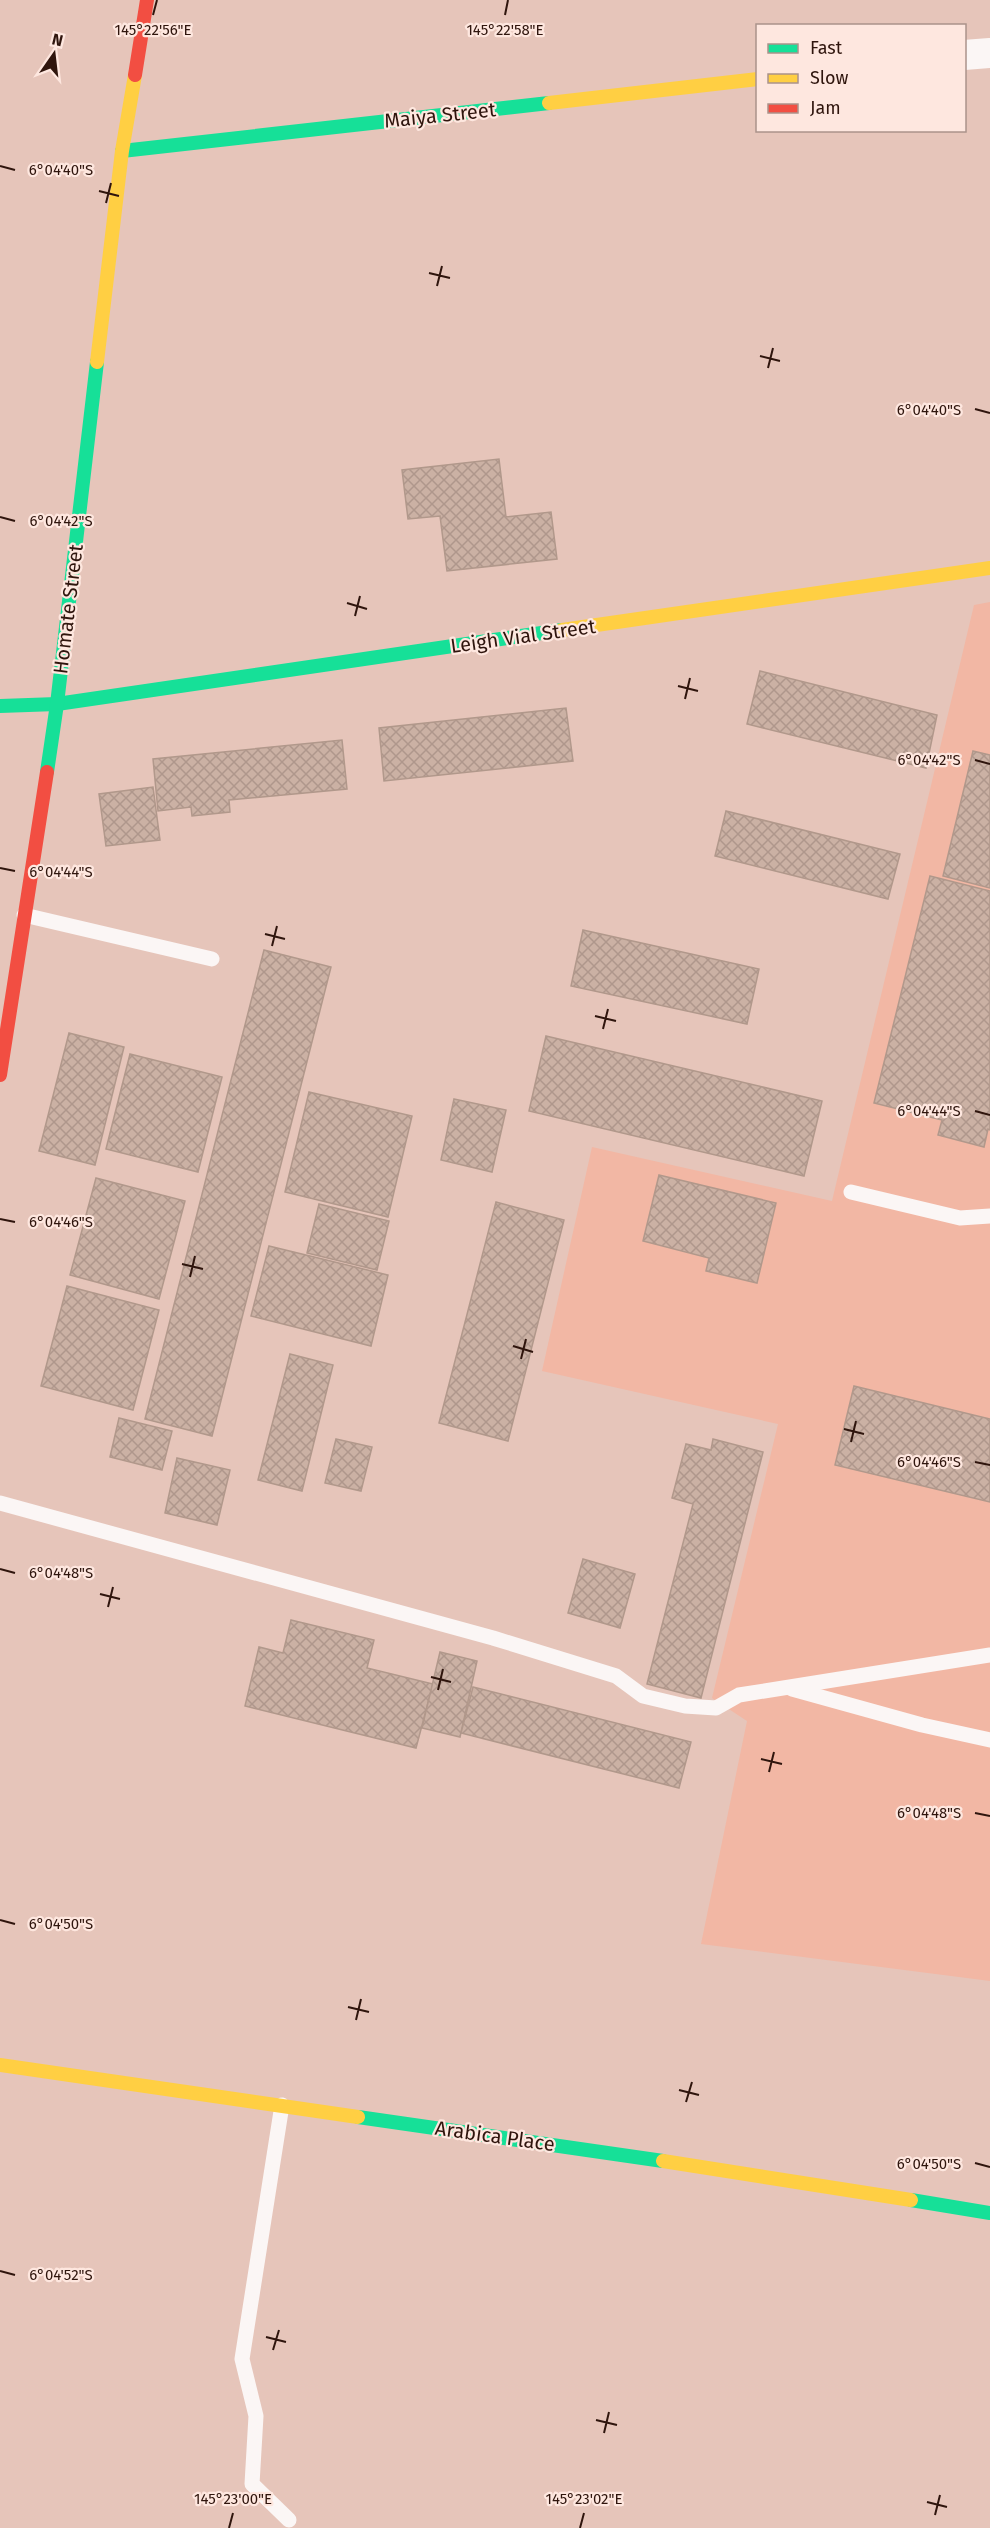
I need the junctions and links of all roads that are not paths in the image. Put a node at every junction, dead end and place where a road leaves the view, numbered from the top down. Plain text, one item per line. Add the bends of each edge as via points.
1 (147, 0) edge
2 (990, 52) edge
3 (966, 56) edge
4 (756, 79) edge
5 (122, 151) junction
6 (990, 568) edge
7 (57, 704) junction
8 (0, 706) edge
9 (24, 915) junction
10 (212, 959) dead end
11 (0, 1075) edge
12 (851, 1192) dead end
13 (990, 1216) edge
14 (0, 1503) edge
15 (990, 1655) edge
16 (787, 1688) junction
17 (990, 1740) edge
18 (0, 2065) edge
19 (282, 2104) junction
20 (990, 2213) edge
21 (289, 2520) dead end

1 - 5 street, Homate Street
2 - 3 street
4 - 5 street, Maiya Street
5 - 7 street, Homate Street
6 - 7 street, Leigh Vial Street
7 - 8 street, Leigh Vial Street
7 - 9 street, Homate Street
9 - 10 lane
9 - 11 street, Homate Street
12 - 13 lane via 960,1218
14 - 16 lane via 493,1638 616,1676 643,1696 685,1706 716,1708 739,1695
15 - 16 lane
16 - 17 lane
18 - 19 street, Arabica Place
19 - 20 street, Arabica Place
19 - 21 lane via 242,2359 256,2416 252,2484

